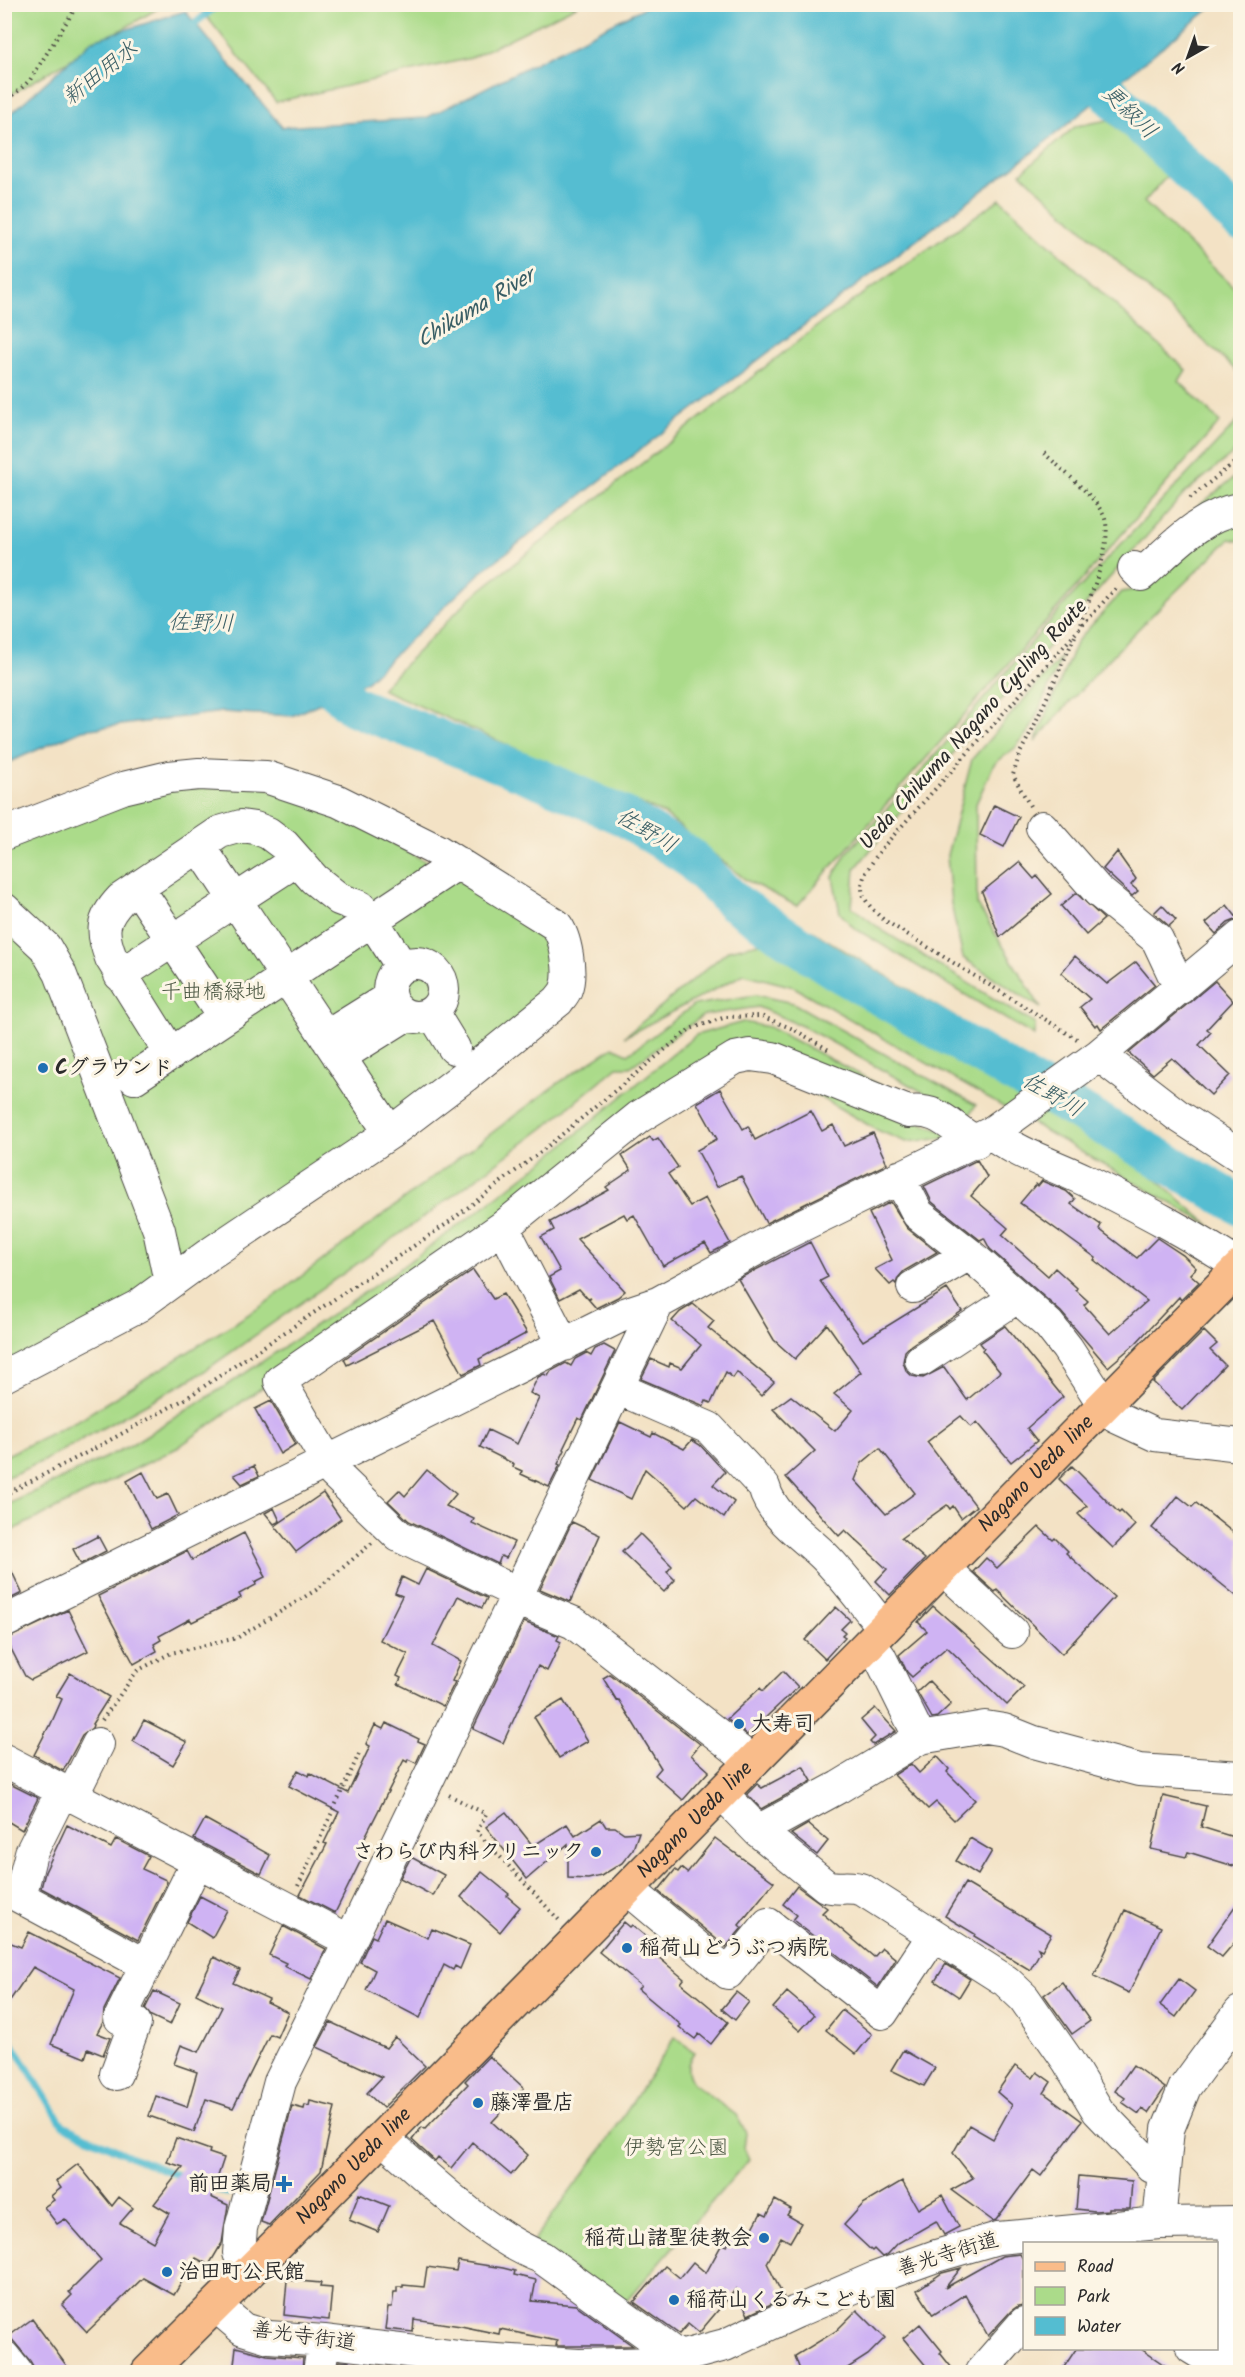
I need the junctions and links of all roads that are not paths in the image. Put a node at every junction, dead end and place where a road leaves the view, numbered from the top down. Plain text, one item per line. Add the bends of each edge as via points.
1 (1240, 508) edge
2 (1134, 568) road end
3 (1042, 827) road end
4 (4, 834) edge
5 (200, 847) junction
6 (297, 860) junction
7 (458, 863) junction
8 (138, 888) junction
9 (235, 900) junction
10 (4, 909) edge
11 (372, 920) junction
12 (172, 941) junction
13 (1235, 952) edge
14 (402, 967) junction
15 (120, 975) junction
16 (286, 977) junction
17 (1180, 988) junction
18 (409, 1008) junction
19 (224, 1018) junction
20 (333, 1047) junction
21 (454, 1048) dead end
22 (171, 1053) junction
23 (1090, 1053) junction
24 (134, 1078) dead end
25 (390, 1133) junction
26 (987, 1135) junction
27 (1240, 1156) edge
28 (899, 1177) junction
29 (503, 1227) junction
30 (969, 1254) junction
31 (1240, 1267) edge
32 (170, 1282) junction
33 (913, 1287) dead end
34 (1017, 1297) junction
35 (658, 1302) junction
36 (564, 1345) junction
37 (921, 1360) dead end
38 (4, 1376) edge
39 (617, 1388) junction
40 (1104, 1405) junction
41 (1240, 1445) edge
42 (329, 1462) junction
43 (943, 1568) junction
44 (517, 1597) junction
45 (4, 1622) edge
46 (1012, 1632) dead end
47 (877, 1636) junction
48 (921, 1738) junction
49 (98, 1743) road end
50 (4, 1761) edge
51 (753, 1762) junction
52 (1240, 1777) edge
53 (67, 1793) junction
54 (722, 1794) junction
55 (758, 1831) junction
56 (197, 1862) junction
57 (628, 1889) junction
58 (933, 1936) junction
59 (350, 1941) junction
60 (146, 1965) junction
61 (1240, 2012) edge
62 (116, 2074) dead end
63 (382, 2138) junction
64 (1163, 2169) junction
65 (1239, 2222) edge
66 (1159, 2223) junction
67 (1082, 2236) edge
68 (248, 2274) junction
69 (216, 2306) junction
70 (1023, 2326) edge
71 (324, 2341) junction
72 (1194, 2350) edge
73 (4, 2357) edge
74 (679, 2357) junction
75 (467, 2365) edge
76 (997, 2367) edge
77 (1229, 2371) edge
78 (16, 2373) edge
79 (148, 2373) edge
80 (320, 2373) edge

1 - 2 street via 1226,510 1205,522 1141,575
3 - 17 street via 1098,891 1157,939
4 - 7 street via 123,788 169,777 266,777 338,801
5 - 6 street via 229,828 248,827 268,833
5 - 8 street
5 - 9 street
6 - 9 street
6 - 11 street via 327,891 360,907
7 - 11 street
7 - 25 street via 556,924 565,942 567,989 549,1009
8 - 12 street
8 - 15 street via 109,911 104,925 105,941
9 - 12 street
9 - 16 street
10 - 32 street via 45,947 60,973 159,1230
11 - 14 street
11 - 16 street
12 - 15 street
12 - 19 street
13 - 17 street
14 - 18 street via 391,981
14 - 18 street via 420,963 441,978 440,1004
15 - 22 street
16 - 19 street
16 - 20 street
17 - 23 street
18 - 20 street
18 - 21 street
19 - 22 street
20 - 25 street
22 - 24 street
23 - 26 street
23 - 27 street
25 - 32 street
26 - 28 street
26 - 29 street via 924,1110 908,1112 773,1058 750,1055 735,1058 639,1117
26 - 31 street via 1196,1238
28 - 30 street via 918,1214
28 - 35 street
29 - 36 street
29 - 42 street via 279,1381
30 - 33 street
30 - 34 street
31 - 40 main road, Nagano Ueda line
32 - 38 street via 138,1306
34 - 37 street
34 - 40 street via 1067,1348
35 - 36 street
35 - 39 street
36 - 42 street
39 - 44 street
39 - 47 street via 709,1428 764,1487 767,1498 799,1534 825,1556
40 - 41 street via 1116,1417 1155,1435
40 - 43 main road, Nagano Ueda line
42 - 44 street via 334,1473 399,1536 509,1589
42 - 45 street
43 - 46 street
43 - 47 main road, Nagano Ueda line
44 - 51 street via 574,1623
44 - 59 street
47 - 48 street via 880,1657
47 - 51 main road, Nagano Ueda line
48 - 52 street via 985,1727 1139,1770
48 - 55 street
49 - 53 street
50 - 53 street
51 - 54 main road, Nagano Ueda line
53 - 56 street
53 - 60 street via 31,1853 20,1897
54 - 55 street
54 - 57 main road, Nagano Ueda line
55 - 58 street via 826,1886 855,1886
56 - 59 street
56 - 60 street
57 - 58 street via 729,1973 768,1924 882,2013
57 - 63 main road, Nagano Ueda line
58 - 64 street via 1006,1981 1024,1998 1098,2111 1152,2167
59 - 68 street via 280,2082 241,2228 239,2253
60 - 62 street via 120,2018 135,2023
61 - 64 street via 1185,2087 1168,2129
63 - 68 main road, Nagano Ueda line
63 - 74 street via 478,2218 525,2251 541,2257
64 - 66 street
65 - 66 street, 善光寺街道
65 - 77 street
66 - 67 street, 善光寺街道
67 - 74 street, 善光寺街道 via 998,2238 936,2256 803,2308 725,2345
68 - 69 main road, Nagano Ueda line
69 - 71 street, 善光寺街道 via 251,2333
69 - 79 main road, Nagano Ueda line
70 - 76 street
71 - 75 street, 善光寺街道
71 - 80 street
72 - 77 street
73 - 78 street
74 - 75 street, 善光寺街道 via 657,2363

